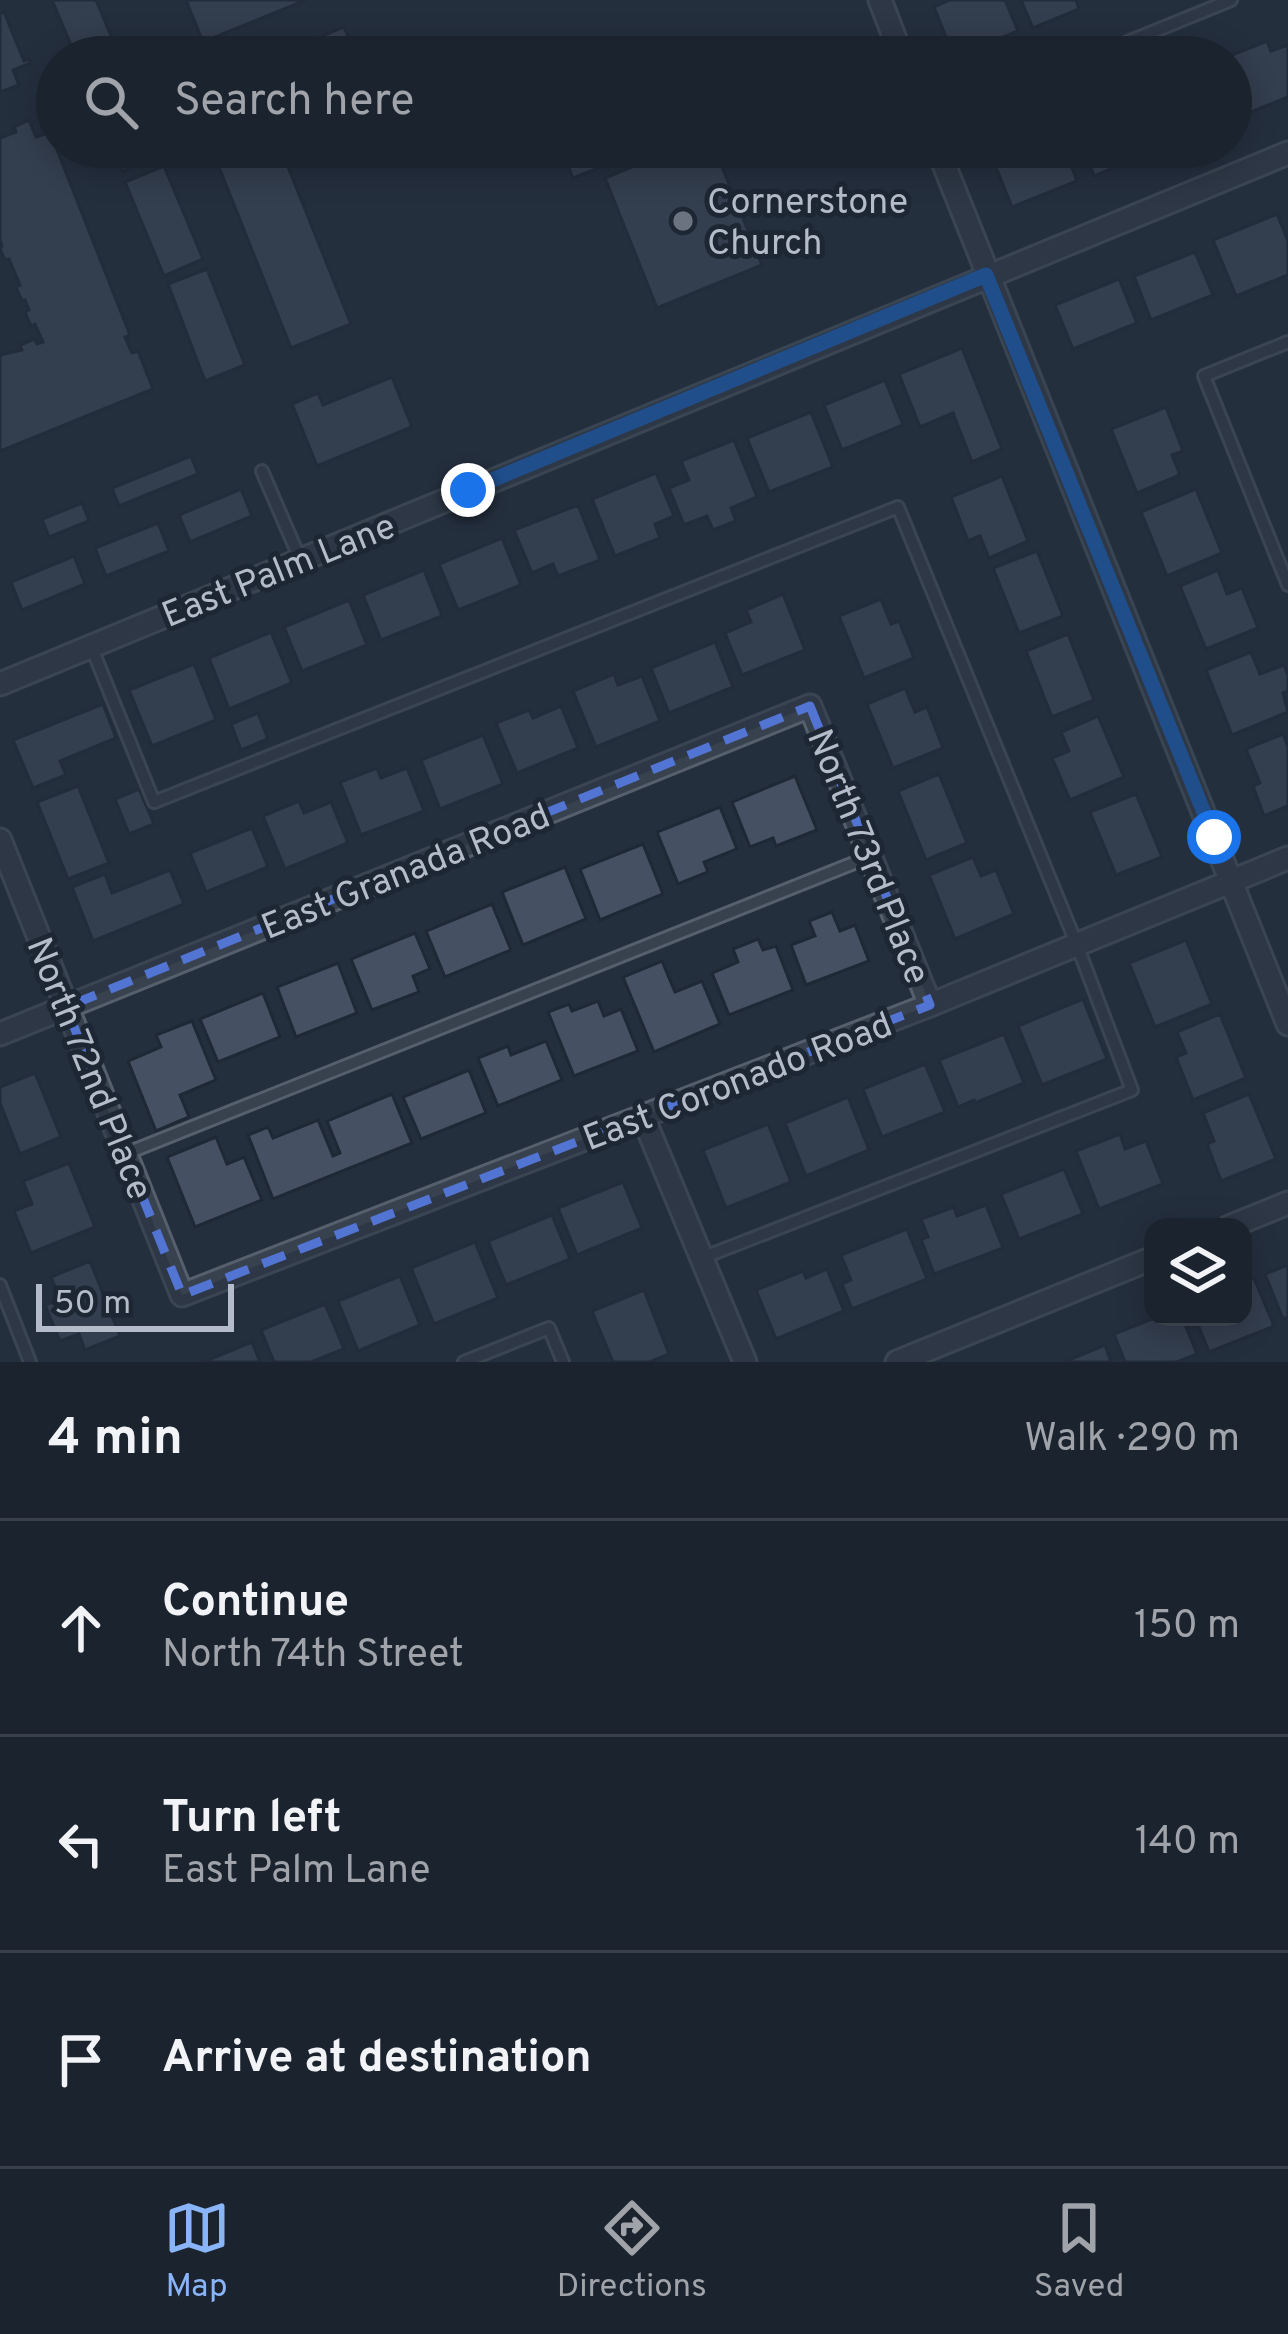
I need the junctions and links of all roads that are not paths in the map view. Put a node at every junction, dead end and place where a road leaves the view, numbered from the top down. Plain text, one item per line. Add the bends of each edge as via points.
1 (880, 0) edge
2 (1231, 0) edge
3 (894, 36) edge
4 (1143, 36) edge
5 (1288, 153) edge
6 (945, 168) edge
7 (1251, 168) edge
8 (1252, 168) edge
9 (986, 275) junction
10 (1288, 342) edge
11 (262, 471) dead end
12 (300, 560) junction
13 (1288, 585) edge
14 (91, 646) junction
15 (0, 684) edge
16 (810, 706) joint
17 (0, 840) edge
18 (870, 856) junction
19 (1288, 858) edge
20 (1232, 882) junction
21 (1077, 945) junction
22 (930, 1005) junction
23 (66, 1007) junction
24 (1288, 1024) edge
25 (0, 1034) edge
26 (643, 1117) junction
27 (125, 1154) junction
28 (1288, 1203) edge
29 (1250, 1218) edge
30 (702, 1258) junction
31 (1144, 1262) edge
32 (0, 1285) edge
33 (182, 1295) joint
34 (30, 1362) edge
35 (464, 1362) edge
36 (562, 1362) edge
37 (746, 1362) edge
38 (896, 1362) edge

1 - 3 street
2 - 4 lane
5 - 8 street, East Palm Lane
6 - 9 street
7 - 9 street, East Palm Lane
9 - 12 street, East Palm Lane
9 - 20 street
10 - 13 lane via 1204,376
11 - 12 lane
12 - 14 street, East Palm Lane
14 - 15 street, East Palm Lane
14 - 21 lane via 154,802 898,507
16 - 18 street, North 73rd Place
16 - 23 street, East Granada Road
17 - 23 street, North 72nd Place
18 - 22 street, North 73rd Place
18 - 27 lane
19 - 20 street, East Coronado Road
20 - 21 street, East Coronado Road
20 - 24 street
21 - 22 street, East Coronado Road
21 - 30 lane via 1132,1090
22 - 26 street, East Coronado Road
23 - 25 street, East Granada Road
23 - 27 street, North 72nd Place
26 - 30 street
26 - 33 street, East Coronado Road
27 - 33 street, North 72nd Place
28 - 29 street
30 - 37 street
31 - 38 street
32 - 34 lane
35 - 36 lane via 549,1328

